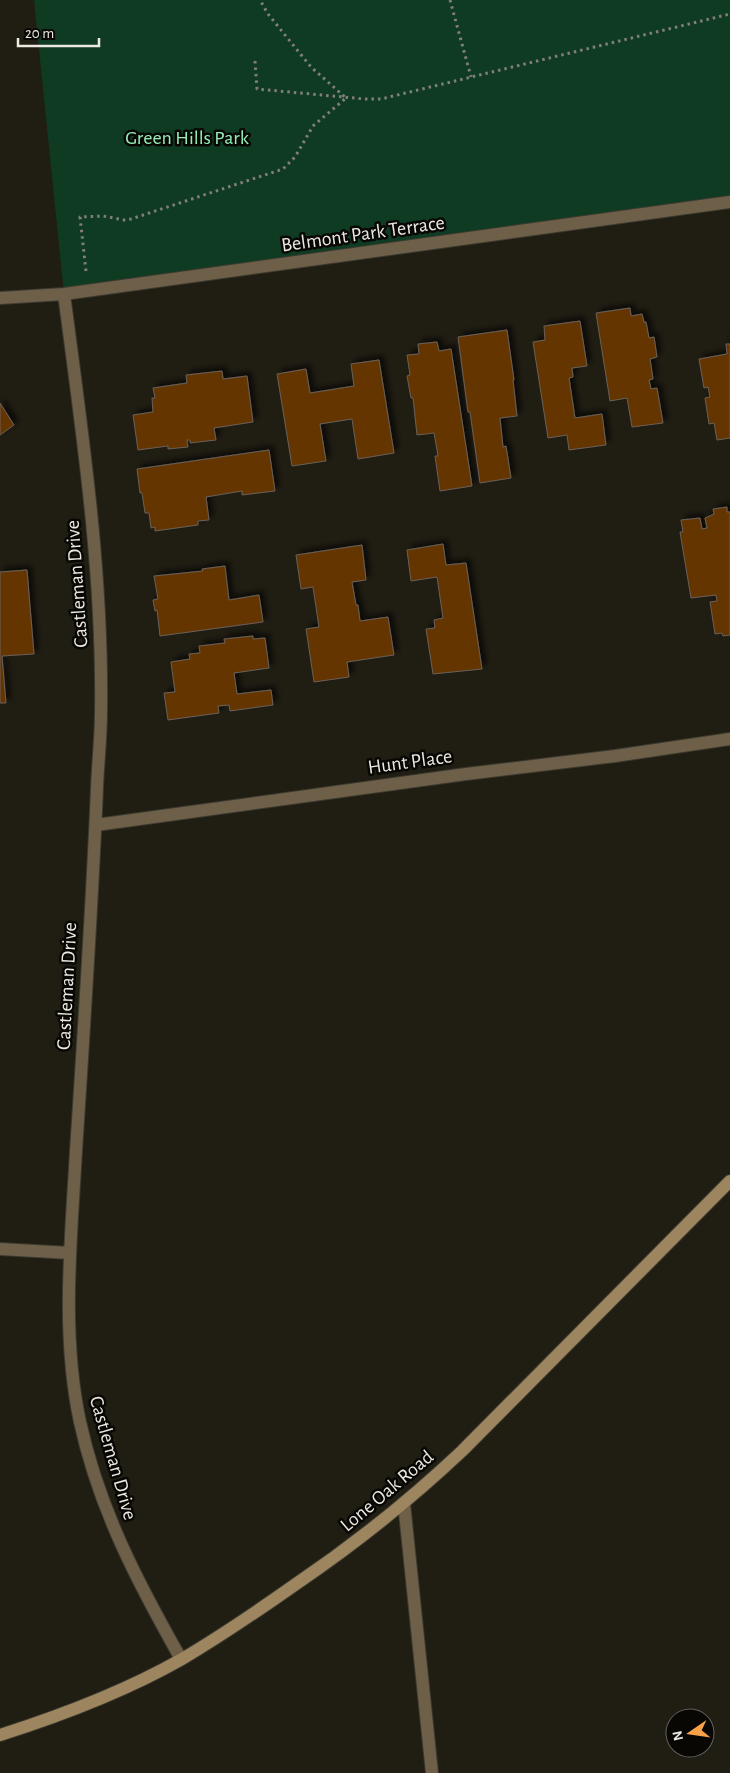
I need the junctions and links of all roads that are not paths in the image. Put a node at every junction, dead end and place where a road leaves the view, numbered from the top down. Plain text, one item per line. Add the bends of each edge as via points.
1 (730, 202) edge
2 (64, 294) junction
3 (0, 298) edge
4 (730, 739) edge
5 (96, 825) junction
6 (730, 1181) edge
7 (0, 1249) edge
8 (70, 1253) junction
9 (404, 1503) junction
10 (181, 1659) junction
11 (0, 1735) edge
12 (432, 1773) edge

1 - 2 street, Belmont Park Terrace
2 - 3 street, Belmont Park Terrace
2 - 5 street, Castleman Drive via 98,586 101,714
4 - 5 street, Hunt Place
5 - 8 street, Castleman Drive
6 - 9 street, Lone Oak Road via 499,1415
7 - 8 street
8 - 10 street, Castleman Drive via 71,1362 83,1434 109,1519
9 - 10 street, Lone Oak Road via 328,1563
9 - 12 street
10 - 11 street, Lone Oak Road via 97,1700

